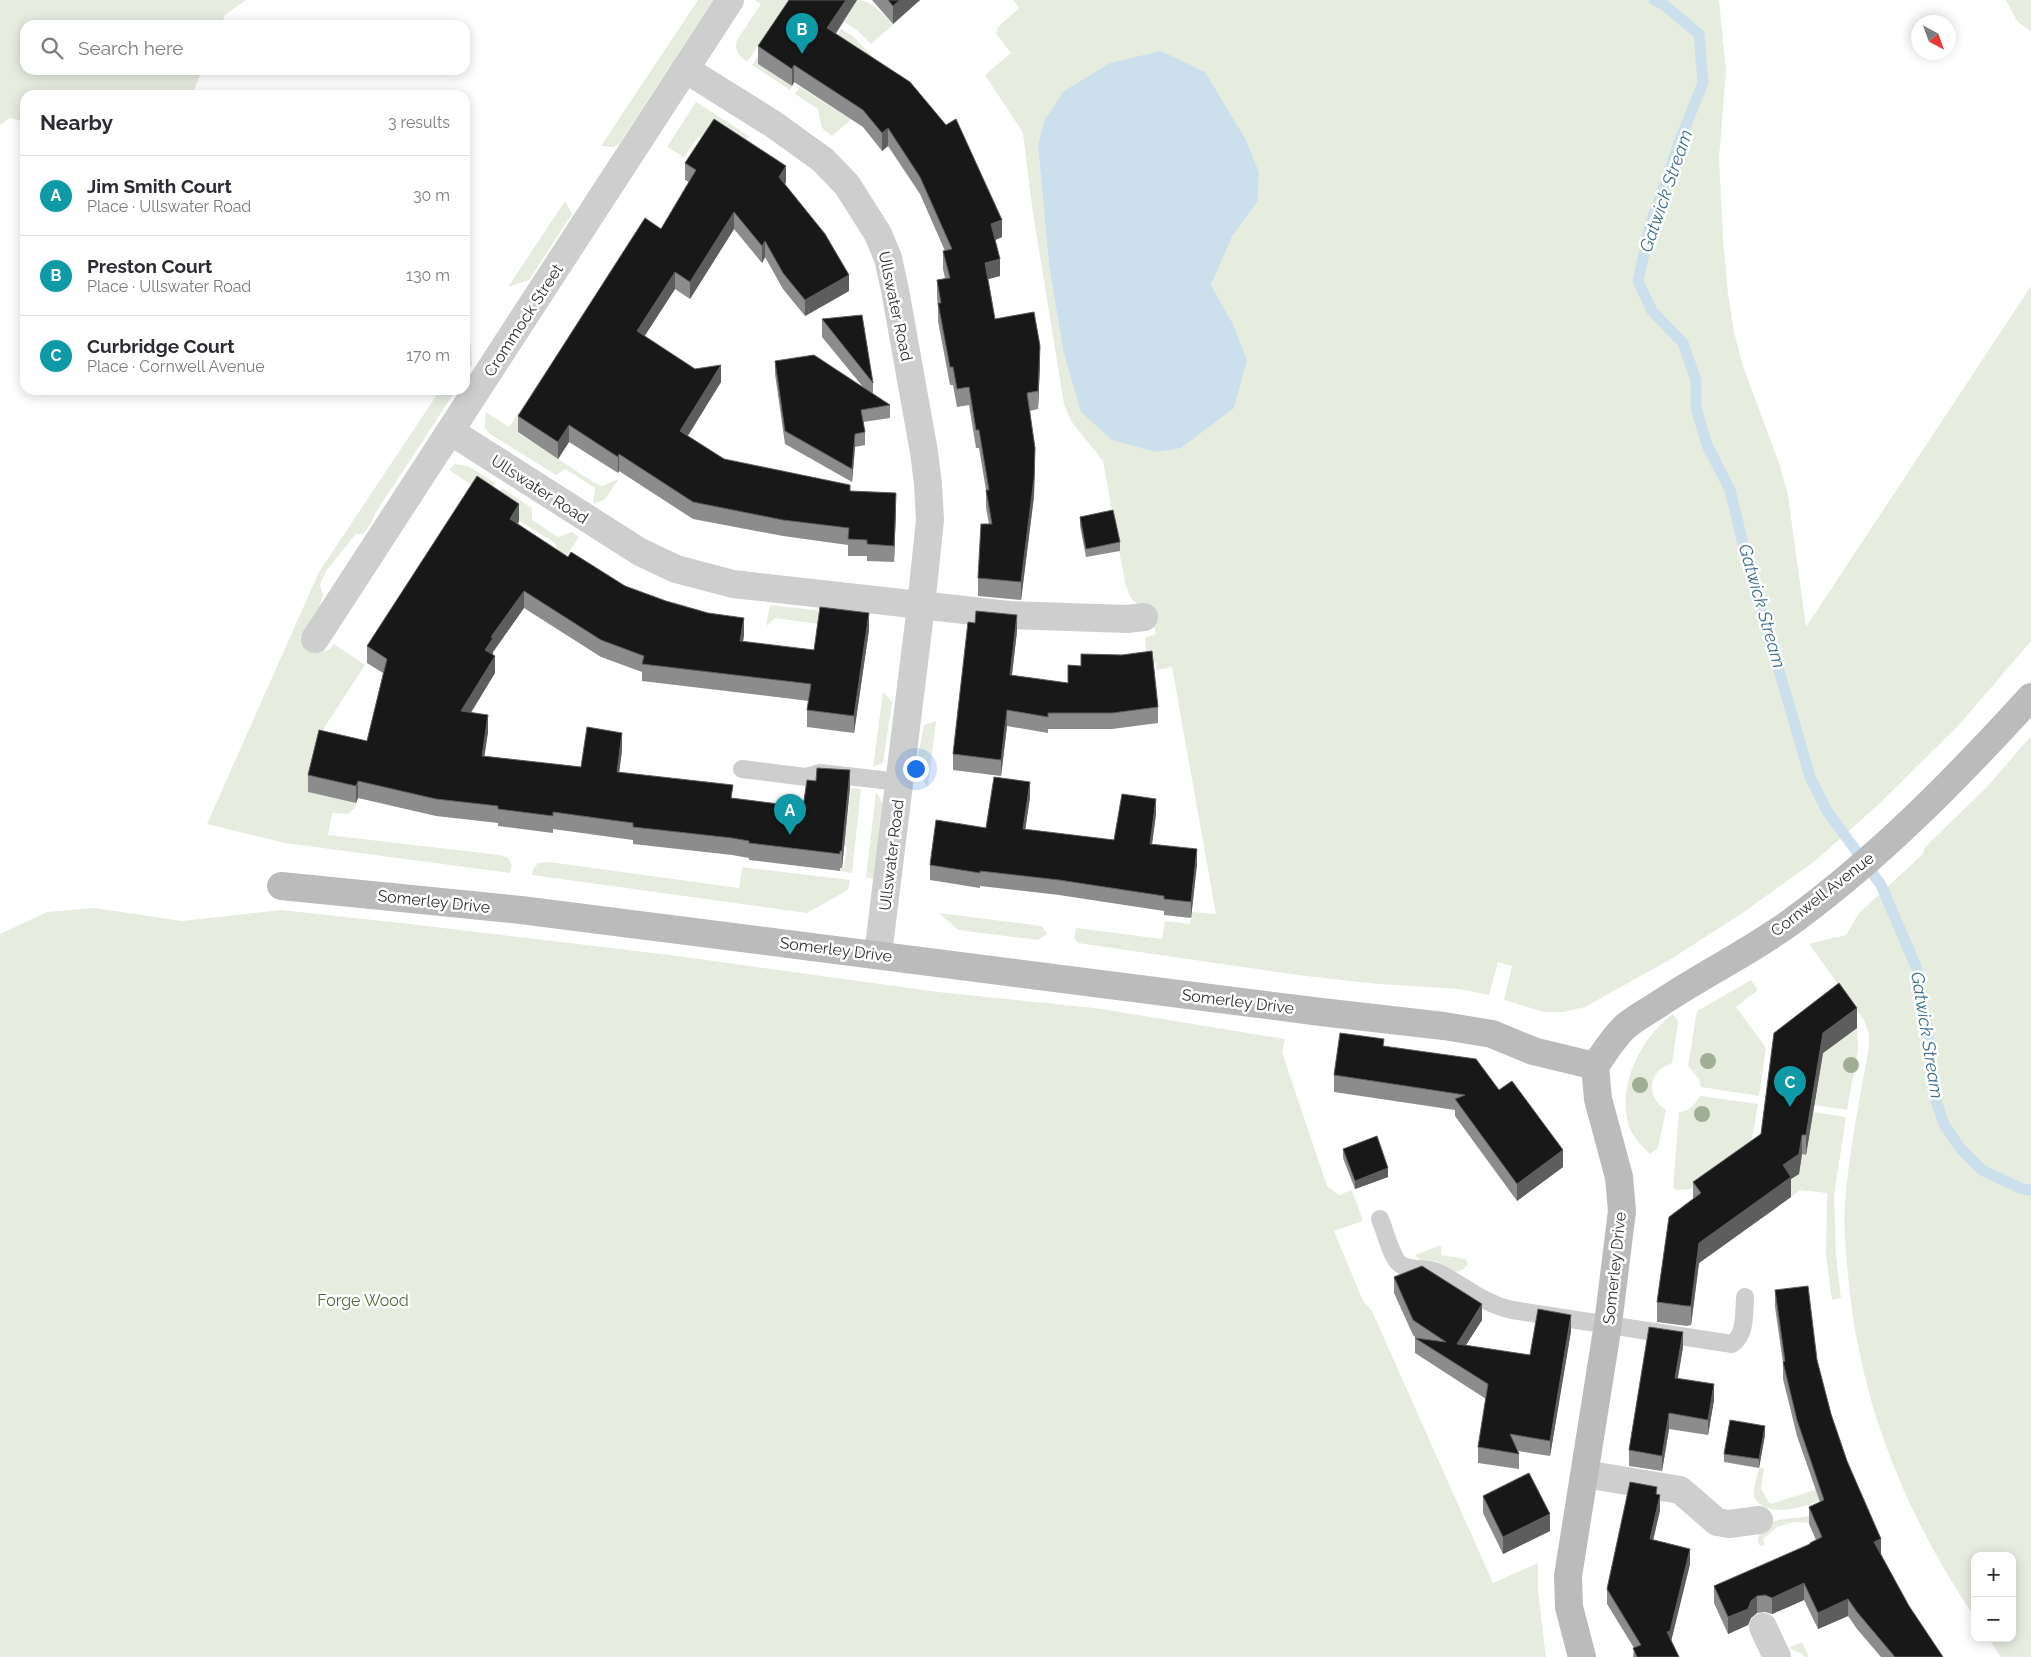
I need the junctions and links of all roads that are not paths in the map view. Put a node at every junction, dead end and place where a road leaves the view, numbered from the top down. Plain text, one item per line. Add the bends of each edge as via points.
1 (730, 0) edge
2 (685, 69) junction
3 (450, 431) junction
4 (922, 606) junction
5 (1144, 617) dead end
6 (315, 639) dead end
7 (2031, 697) edge
8 (742, 769) dead end
9 (900, 782) junction
10 (281, 886) dead end
11 (878, 954) junction
12 (1595, 1066) junction
13 (1380, 1219) dead end
14 (1745, 1297) dead end
15 (1608, 1324) junction
16 (1585, 1474) junction
17 (1759, 1520) dead end
18 (1763, 1627) dead end
19 (1582, 1657) edge
20 (1777, 1657) edge

1 - 2 street, Crommock Street
2 - 3 street, Crommock Street
2 - 4 street, Ullswater Road via 773,124 823,160 847,185 878,234 888,258 895,290 928,484 930,520
3 - 4 street, Ullswater Road via 640,552 676,569 733,584
3 - 6 street, Crommock Street
4 - 5 street, Ullswater Road via 1050,617 1127,620
4 - 9 street, Ullswater Road
7 - 12 street, Cornwell Avenue via 1905,827 1835,888 1790,923 1627,1025
8 - 9 lane via 806,777 820,773
9 - 11 street, Ullswater Road
10 - 11 street, Somerley Drive via 521,910
11 - 12 street, Somerley Drive via 1444,1026 1492,1034 1533,1051
12 - 15 street, Somerley Drive via 1598,1099 1618,1177 1622,1211
13 - 15 lane via 1401,1265 1436,1271 1495,1306
14 - 15 lane via 1742,1333 1732,1344
15 - 16 street, Somerley Drive
16 - 17 street via 1680,1490 1717,1522 1729,1524
16 - 19 street, Somerley Drive via 1568,1576 1569,1607
18 - 20 street

